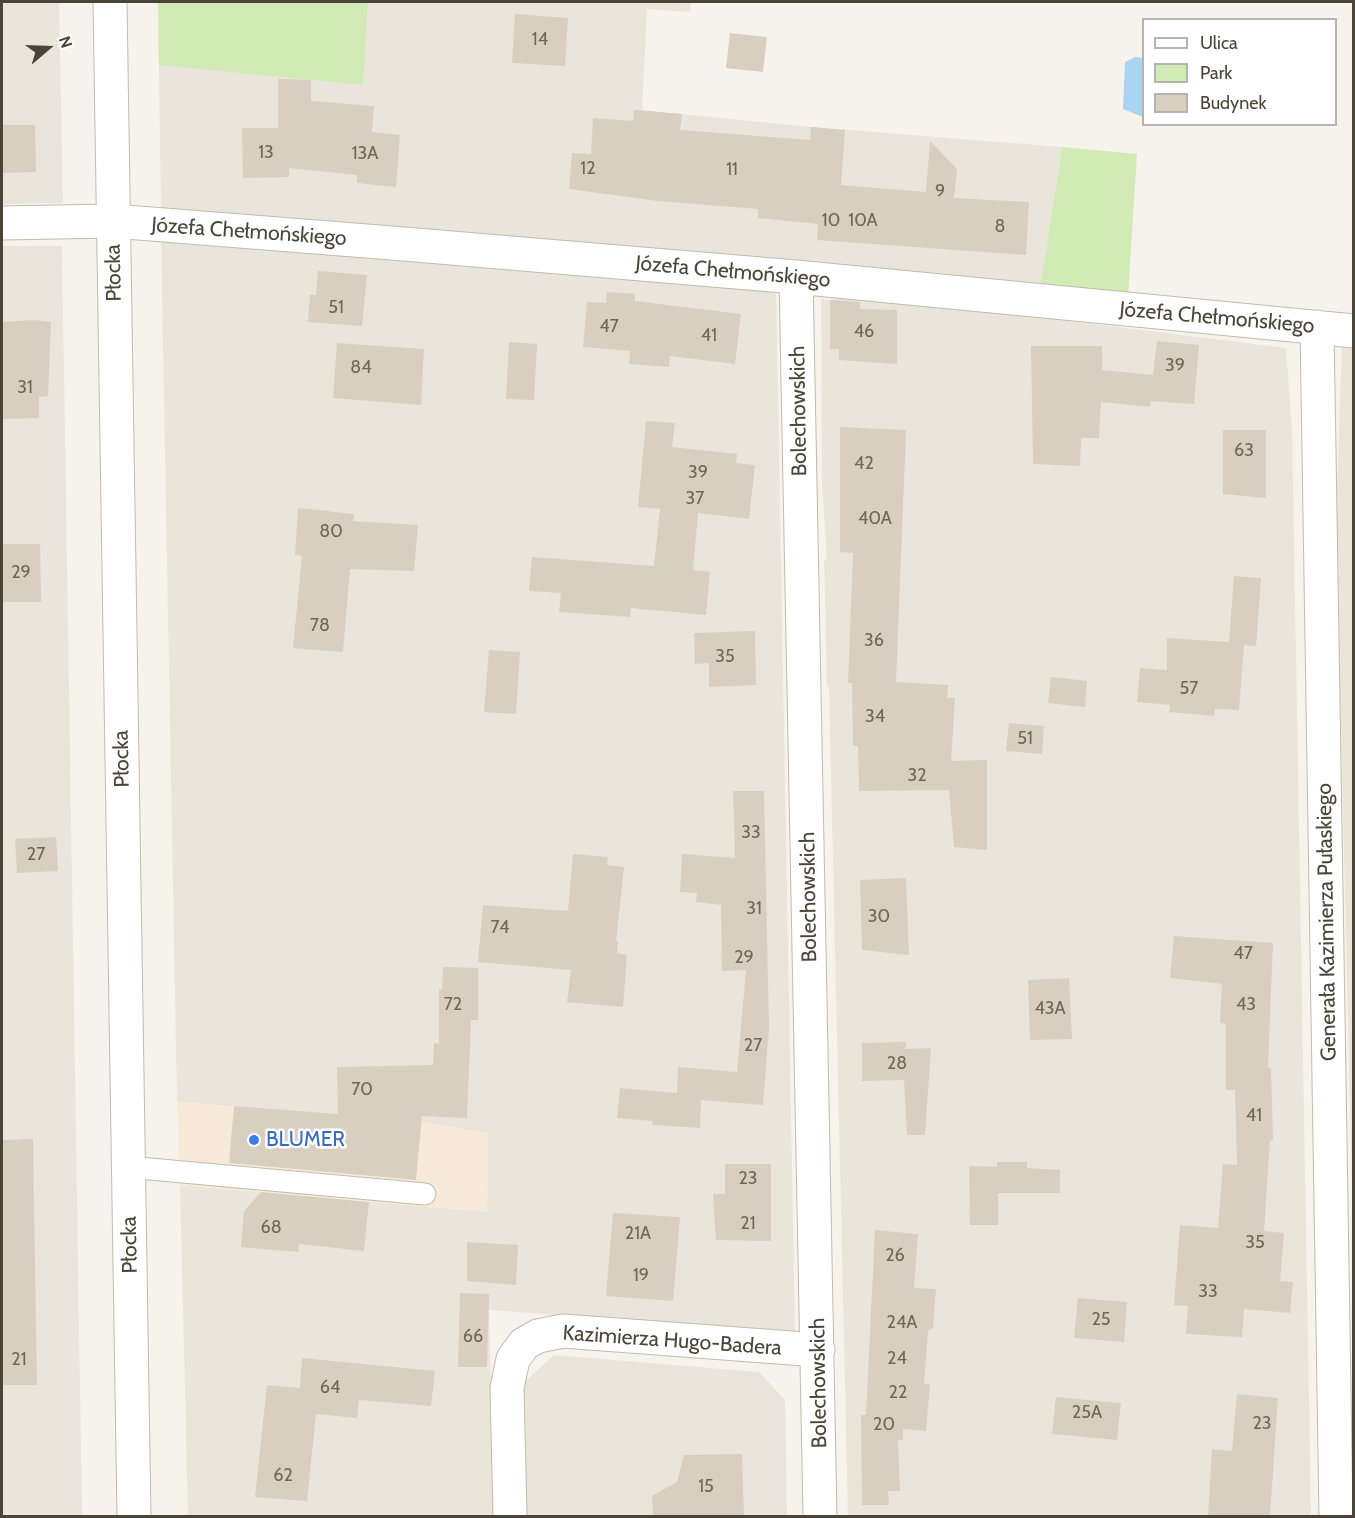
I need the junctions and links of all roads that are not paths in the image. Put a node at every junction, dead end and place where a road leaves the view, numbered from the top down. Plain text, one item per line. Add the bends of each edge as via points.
1 (110, 2) edge
2 (113, 221) junction
3 (2, 223) edge
4 (796, 277) junction
5 (1317, 327) junction
6 (1353, 330) edge
7 (128, 1167) junction
8 (425, 1194) dead end
9 (818, 1350) junction
10 (134, 1516) edge
11 (510, 1516) edge
12 (820, 1516) edge
13 (1336, 1516) edge

1 - 2 street, Płocka
2 - 3 street, Józefa Chełmońskiego
2 - 4 street, Józefa Chełmońskiego
2 - 7 street, Płocka
4 - 5 street, Józefa Chełmońskiego
4 - 9 street, Bolechowskich
5 - 6 street, Józefa Chełmońskiego
5 - 13 street, Generała Kazimierza Pułaskiego
7 - 8 lane
7 - 10 street, Płocka
9 - 11 street, Kazimierza Hugo-Badera via 563,1331 538,1336 524,1344 513,1359 507,1388
9 - 12 street, Bolechowskich

